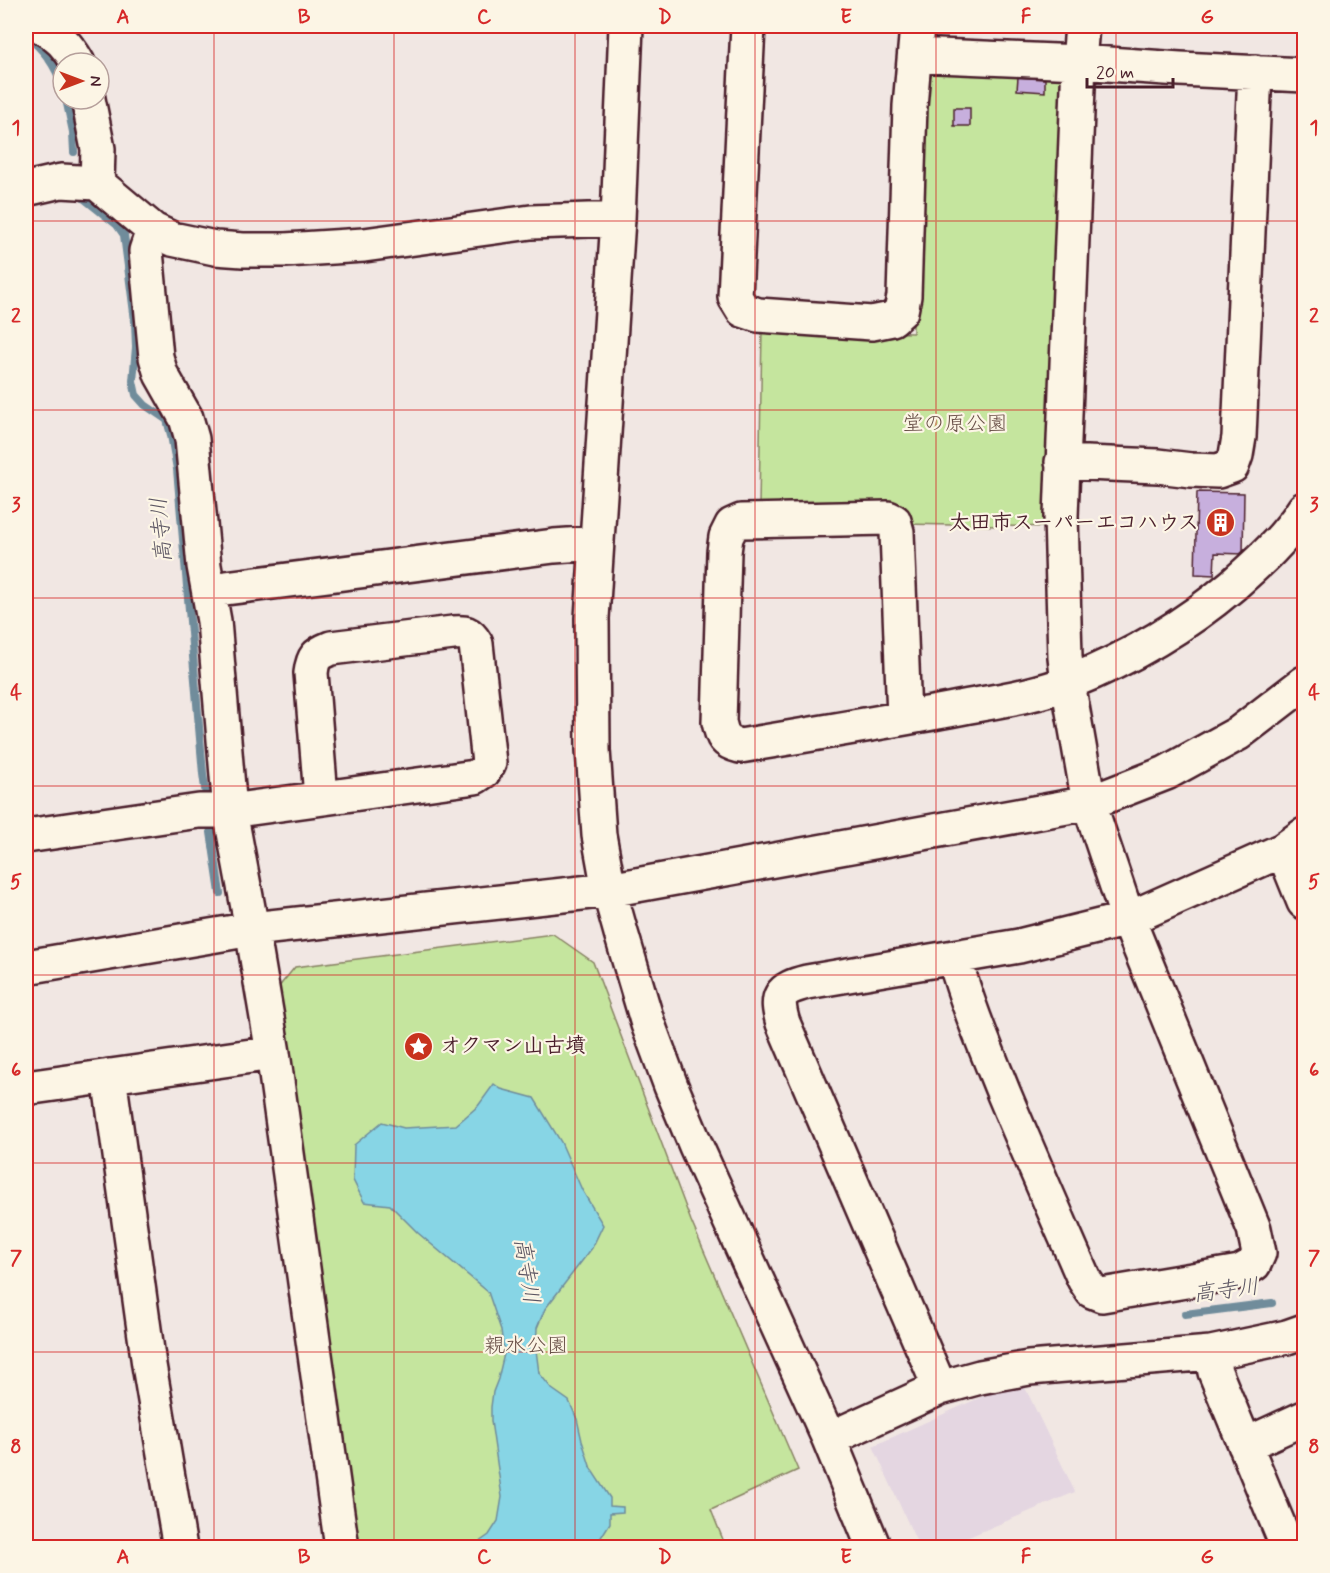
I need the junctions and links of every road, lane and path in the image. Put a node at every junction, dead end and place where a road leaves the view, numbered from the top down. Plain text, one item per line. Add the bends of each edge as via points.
1 (41, 26) edge
2 (626, 26) edge
3 (748, 26) edge
4 (1083, 26) edge
5 (916, 40) edge
6 (70, 51) edge
7 (1079, 62) junction
8 (1255, 72) junction
9 (1305, 75) edge
10 (90, 111) edge
11 (97, 183) junction
12 (26, 189) edge
13 (618, 219) junction
14 (153, 230) junction
15 (1062, 462) junction
16 (1305, 509) edge
17 (597, 543) junction
18 (210, 590) junction
19 (1068, 683) junction
20 (1305, 683) edge
21 (904, 718) junction
22 (321, 797) junction
23 (1089, 803) junction
24 (230, 811) junction
25 (26, 836) edge
26 (1294, 843) edge
27 (609, 890) junction
28 (1305, 902) edge
29 (1128, 919) junction
30 (252, 928) junction
31 (954, 957) junction
32 (26, 967) edge
33 (273, 1053) junction
34 (109, 1076) junction
35 (26, 1088) edge
36 (1305, 1331) edge
37 (1211, 1353) junction
38 (940, 1388) junction
39 (1305, 1418) edge
40 (829, 1439) junction
41 (1245, 1445) junction
42 (180, 1548) edge
43 (342, 1548) edge
44 (874, 1548) edge
45 (1288, 1548) edge

1 - 6 street via 52,31
2 - 13 street
3 - 5 street via 735,297 743,310 758,315 872,323 892,319 901,311
4 - 7 street
5 - 7 street
7 - 8 street
7 - 15 street
8 - 9 street
8 - 15 street via 1239,437 1232,466 1218,471
10 - 11 street via 98,149
11 - 12 street via 61,181
11 - 14 street
13 - 14 street via 531,222 364,245 285,250 215,248 172,239
13 - 17 street
14 - 18 street via 146,251 156,357 192,439 204,566
15 - 19 street
16 - 19 street via 1251,568 1211,604 1169,632
17 - 18 street
17 - 27 street via 592,618 593,750 598,824
18 - 24 street
19 - 21 street
19 - 23 street
20 - 23 street via 1239,733 1166,773
21 - 21 street via 894,521 777,519 732,525 724,552 719,722 729,743 740,746
22 - 22 street via 475,777 484,771 489,763 472,636 464,632 331,648 313,660
22 - 24 street
23 - 27 street
23 - 29 street
24 - 25 street via 199,811
24 - 30 street
26 - 28 street
26 - 29 street
27 - 30 street
27 - 40 street via 648,1024 671,1086
29 - 31 street via 1019,946
29 - 31 street via 1254,1229 1259,1253 1254,1264 1240,1272 1102,1294 1092,1291 1013,1115 962,987
30 - 32 street
30 - 33 street
31 - 38 street via 807,981 790,986 778,1006
33 - 34 street
33 - 43 street
34 - 35 street
34 - 42 street via 149,1365
36 - 37 street
37 - 38 street via 1029,1368
37 - 41 street
38 - 40 street
39 - 41 street
40 - 44 street
41 - 45 street

